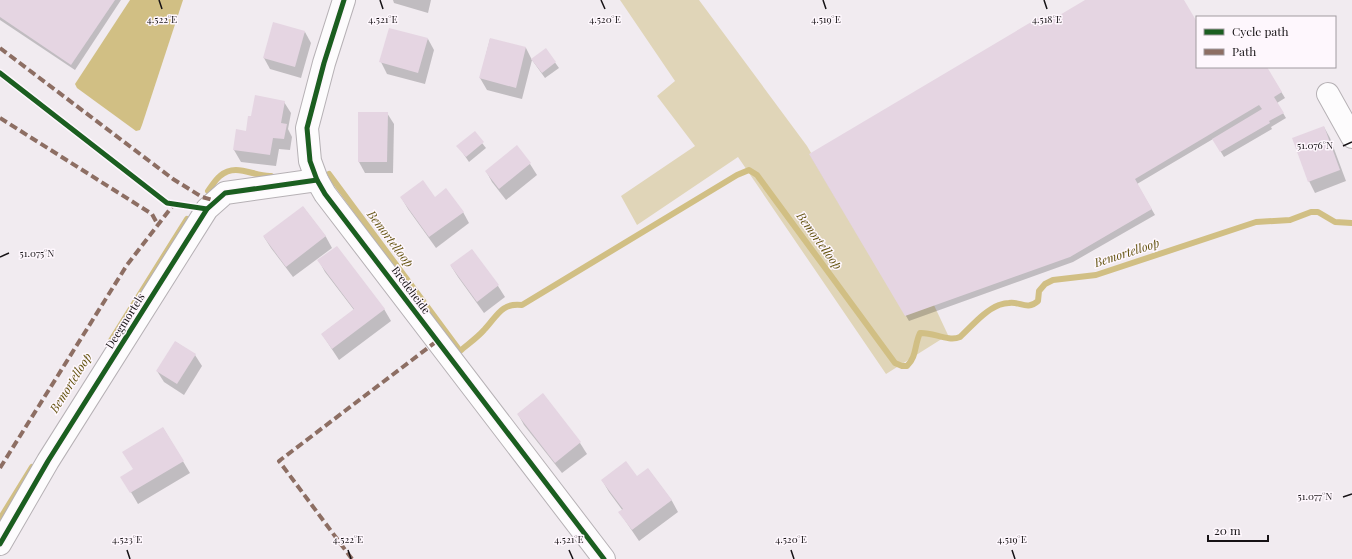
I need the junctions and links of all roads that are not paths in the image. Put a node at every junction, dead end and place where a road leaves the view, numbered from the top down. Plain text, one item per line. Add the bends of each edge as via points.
1 (344, 0) edge
2 (1328, 94) dead end
3 (1352, 137) edge
4 (317, 180) junction
5 (0, 544) edge
6 (604, 559) edge

1 - 4 street, Bredeheide via 307,128 310,161
2 - 3 street
4 - 5 street, Deegmortels via 225,193 207,209 48,461
4 - 6 street, Bredeheide via 325,194

